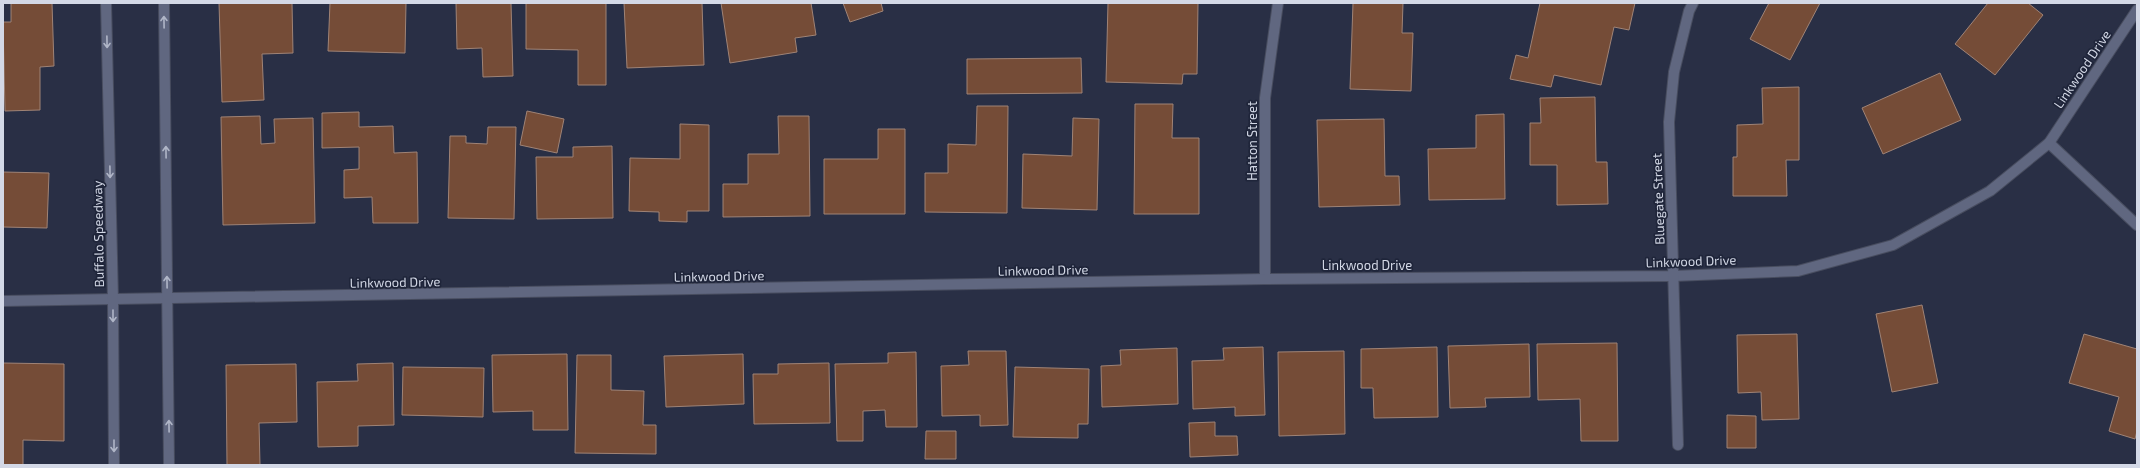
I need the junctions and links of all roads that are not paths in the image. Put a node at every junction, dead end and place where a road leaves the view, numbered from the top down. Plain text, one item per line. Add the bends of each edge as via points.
1 (106, 3) edge
2 (164, 3) edge
3 (1278, 3) edge
4 (1693, 3) edge
5 (2137, 10) edge
6 (2049, 143) junction
7 (2137, 224) edge
8 (1673, 276) junction
9 (1265, 279) junction
10 (167, 299) junction
11 (112, 300) junction
12 (3, 301) edge
13 (1678, 445) dead end
14 (114, 465) edge
15 (169, 465) edge

1 -> 11 street, Buffalo Speedway
10 -> 2 street
3 - 9 street, Hatton Street via 1265,98
4 - 8 street, Bluegate Street via 1674,72 1669,122
5 - 6 street, Linkwood Drive
6 - 7 street
6 - 8 street, Linkwood Drive via 1990,191 1893,245 1798,271
8 - 9 street, Linkwood Drive
8 - 13 street, Bluegate Street
9 - 10 street, Linkwood Drive
10 - 11 street, Linkwood Drive
15 -> 10 street
11 - 12 street, Linkwood Drive
11 -> 14 street, Buffalo Speedway

